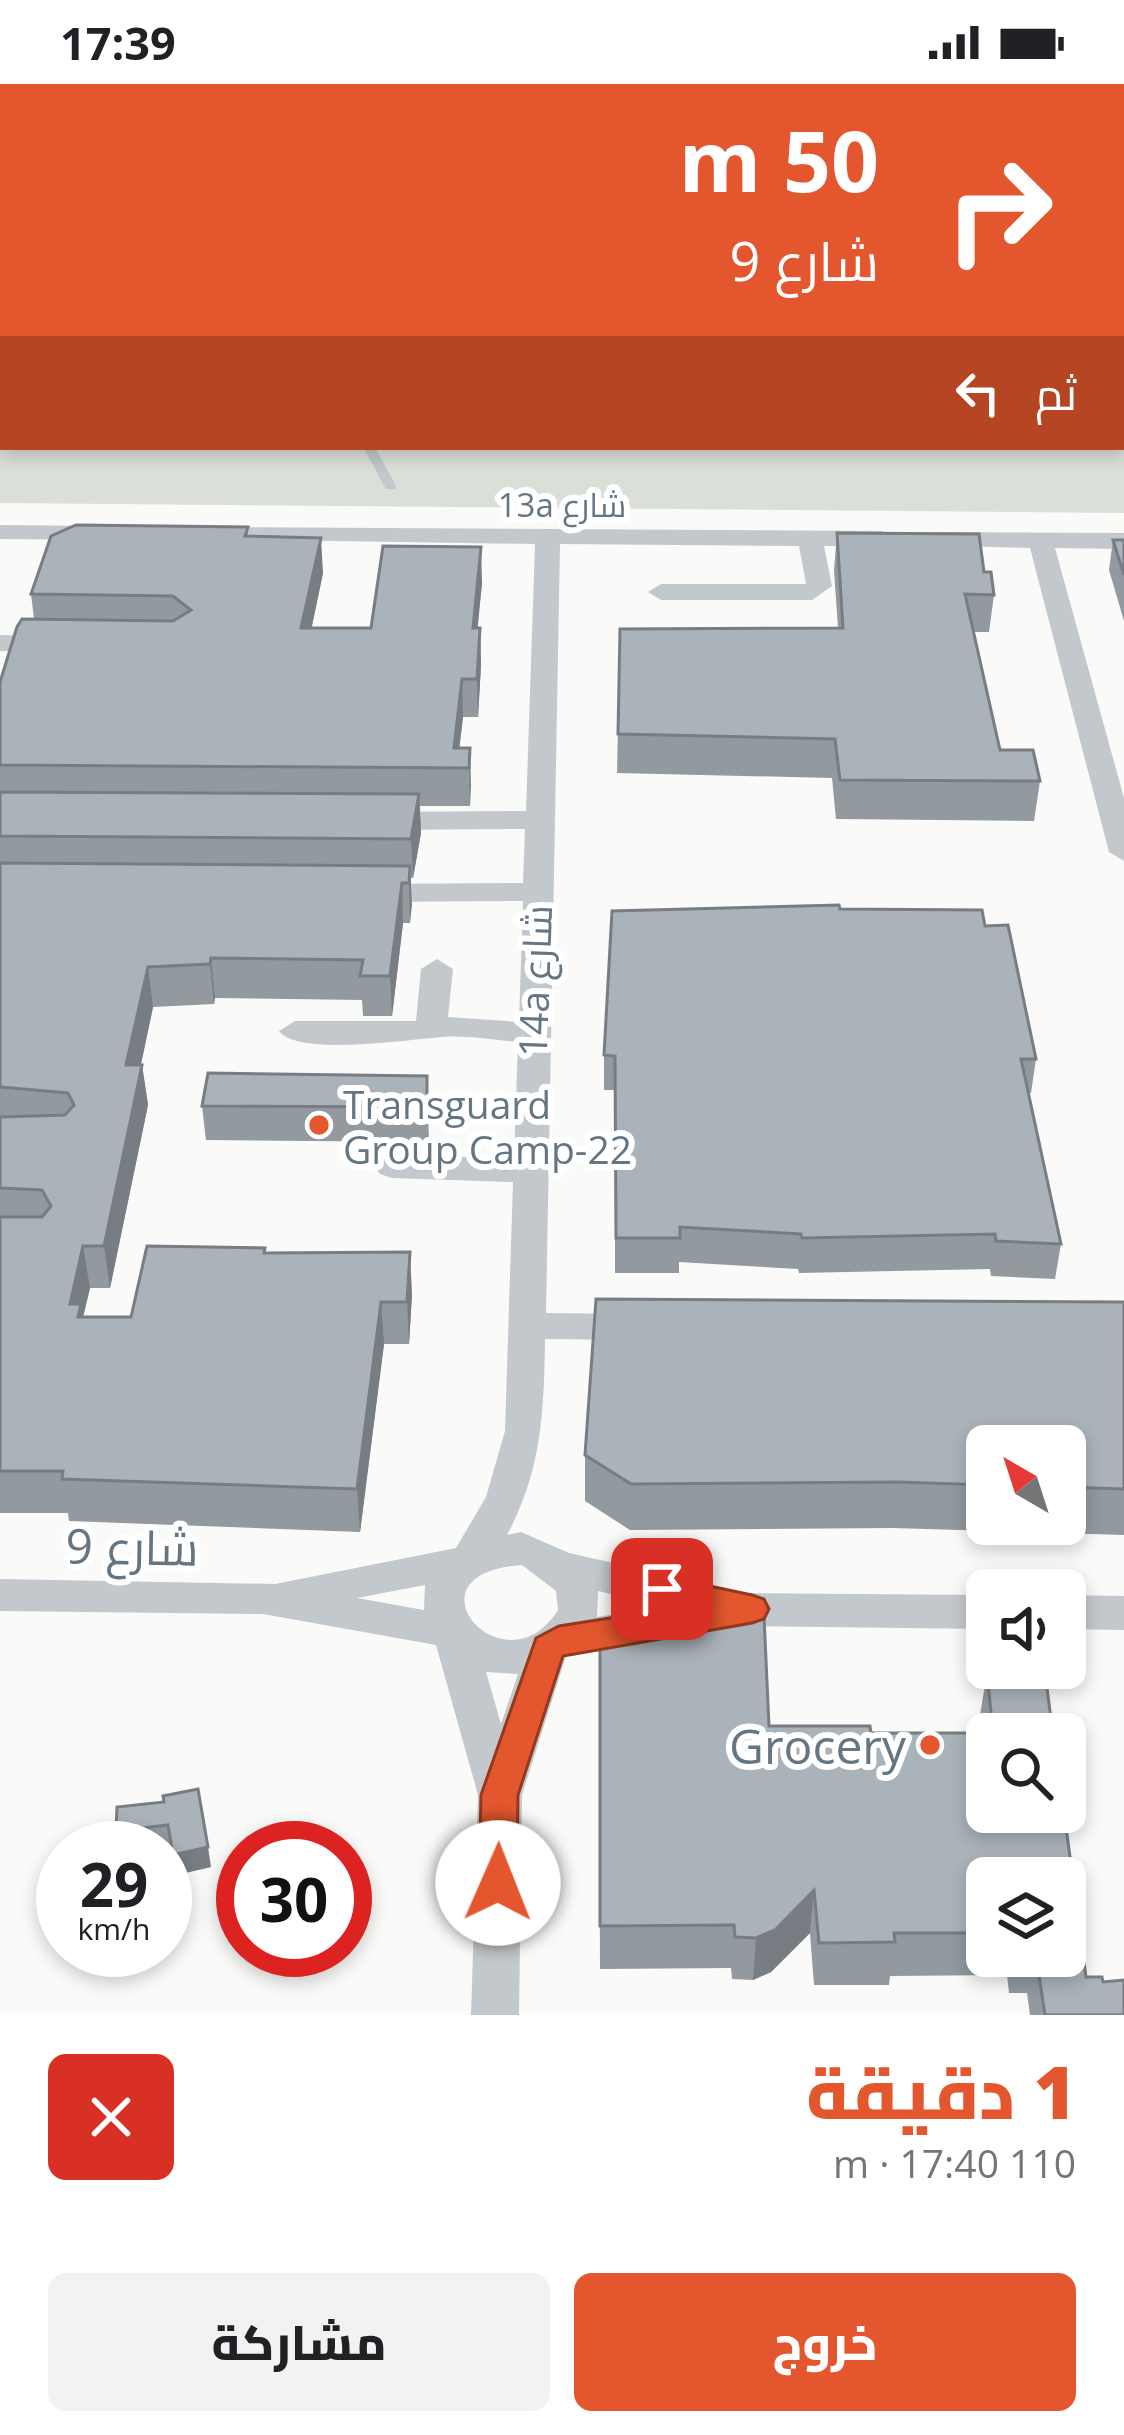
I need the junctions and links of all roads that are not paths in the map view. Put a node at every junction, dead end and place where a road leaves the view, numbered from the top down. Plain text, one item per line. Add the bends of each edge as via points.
1 (371, 450) edge
2 (390, 486) dead end
3 (121, 533) edge
4 (192, 533) edge
5 (1, 534) edge
6 (548, 536) junction
7 (810, 538) junction
8 (1041, 541) junction
9 (1124, 541) edge
10 (661, 592) dead end
11 (0, 643) edge
12 (92, 644) edge
13 (539, 820) junction
14 (351, 821) edge
15 (1124, 852) edge
16 (336, 892) edge
17 (537, 892) junction
18 (437, 969) dead end
19 (438, 1028) junction
20 (296, 1030) dead end
21 (532, 1033) junction
22 (392, 1166) dead end
23 (531, 1171) junction
24 (527, 1326) junction
25 (684, 1328) edge
26 (468, 1559) junction
27 (565, 1568) junction
28 (0, 1595) edge
29 (262, 1598) junction
30 (752, 1609) junction
31 (966, 1612) edge
32 (1086, 1612) edge
33 (1124, 1613) edge
34 (452, 1634) junction
35 (554, 1644) junction
36 (500, 1795) junction
37 (495, 2015) edge

1 - 2 lane
3 - 5 street
4 - 6 street, 13a شارع
6 - 7 street, 13a شارع
6 - 13 street, 14a شارع
7 - 8 street, 13a شارع
7 - 10 street via 819,586 812,592
8 - 9 street, 13a شارع
8 - 15 street
11 - 12 street
13 - 14 street
13 - 17 street, 14a شارع
16 - 17 street
17 - 21 street, 14a شارع
18 - 19 street via 431,1019
19 - 20 street
19 - 21 street
21 - 23 street, 14a شارع
22 - 23 street
23 - 24 street, 14a شارع
24 - 25 street
24 - 26 street, 14a شارع via 518,1467 504,1506
26 - 27 street via 521,1548
26 - 29 street, شارع 9
26 - 34 street via 443,1588 440,1607
27 - 30 street
27 - 35 street via 578,1610
28 - 29 street, شارع 9
29 - 34 street, شارع 9
30 - 31 street
30 - 35 street
32 - 33 street
34 - 35 street via 498,1657
34 - 36 street
35 - 36 street
36 - 37 street

